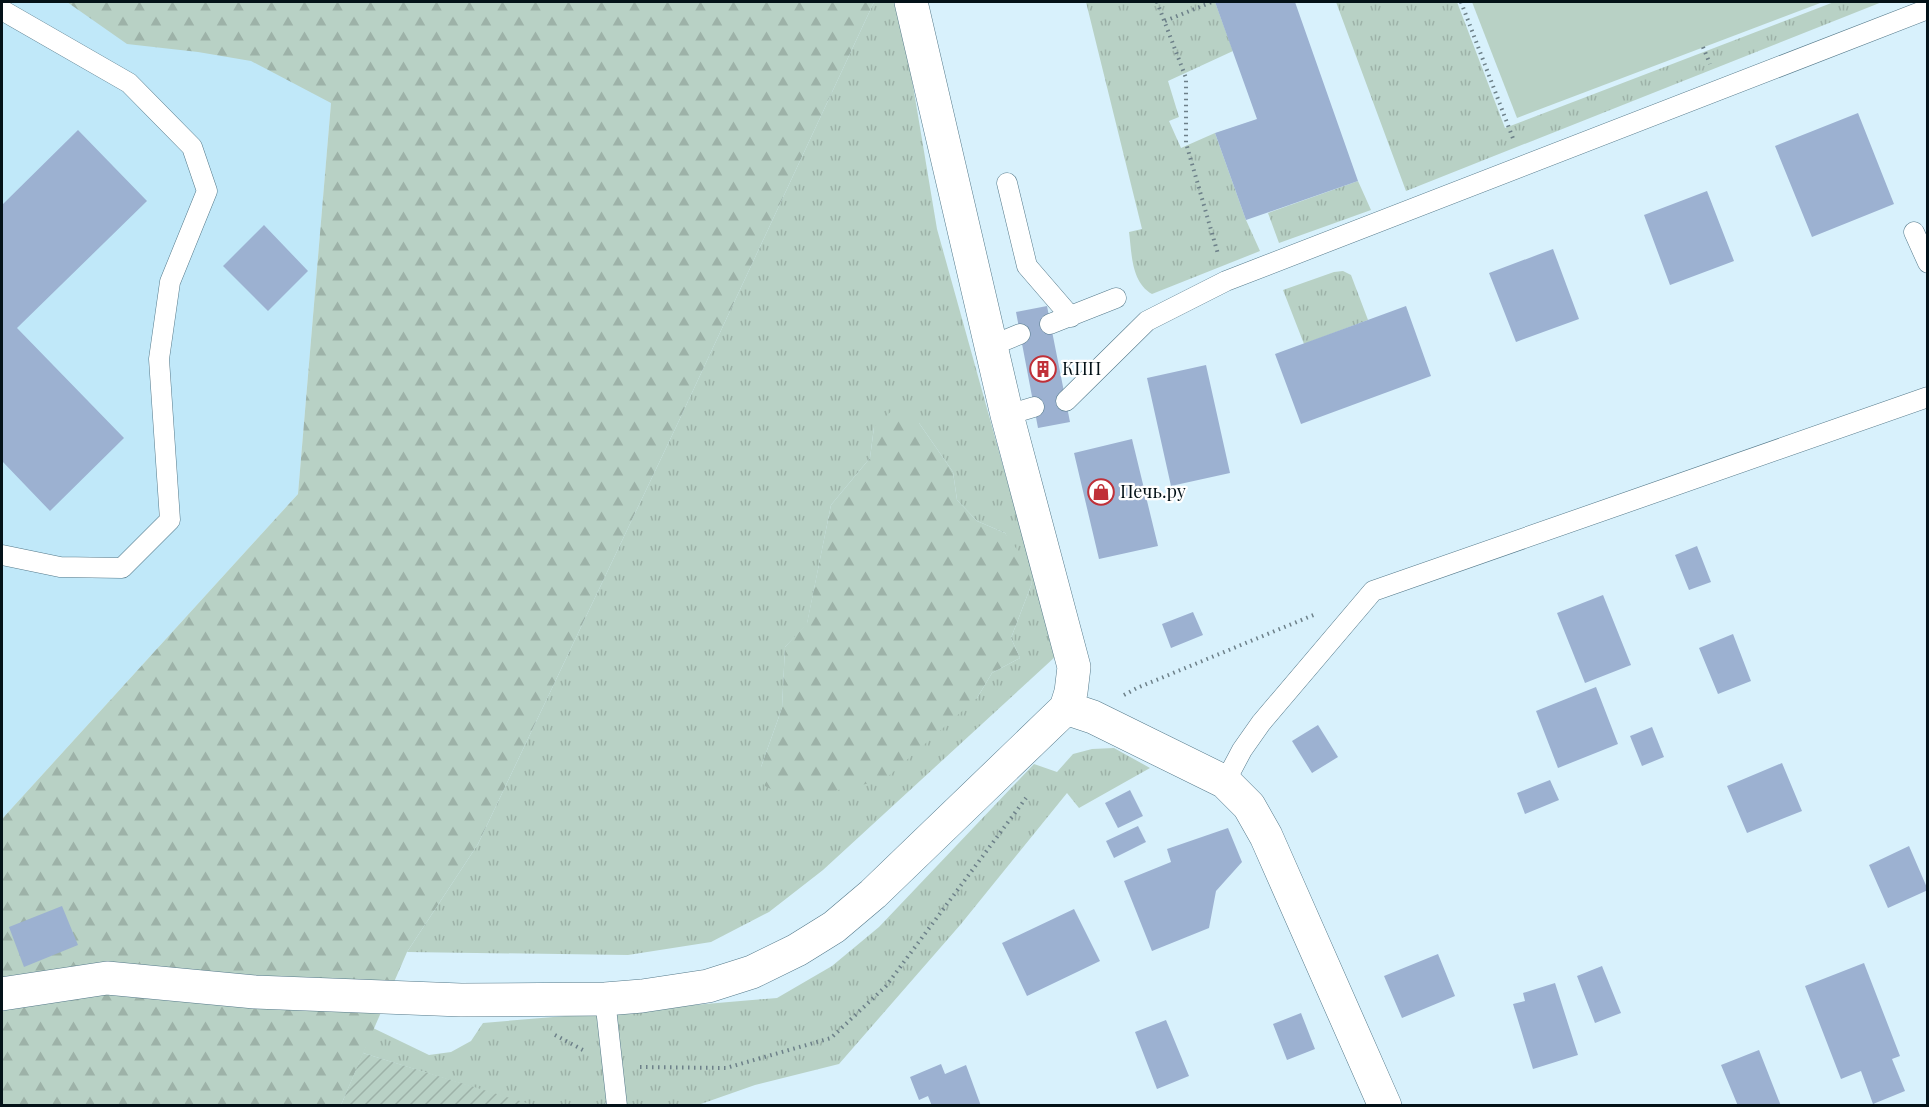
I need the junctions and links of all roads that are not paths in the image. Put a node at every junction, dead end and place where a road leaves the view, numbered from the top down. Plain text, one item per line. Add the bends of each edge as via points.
1 (911, 2) edge
2 (1928, 9) edge
3 (2, 10) edge
4 (1007, 183) dead end
5 (1914, 232) dead end
6 (1928, 263) edge
7 (1116, 297) dead end
8 (1071, 317) junction
9 (1050, 324) dead end
10 (1928, 397) edge
11 (1066, 401) dead end
12 (2, 555) edge
13 (1066, 708) junction
14 (1225, 782) junction
15 (2, 994) edge
16 (605, 999) junction
17 (617, 1106) edge
18 (1385, 1106) edge

1 - 13 street via 1006,340 1074,667
2 - 11 lane via 1226,281 1147,321
3 - 12 lane via 129,83 192,147 207,191 170,282 159,359 170,520 122,568 60,567
4 - 8 lane via 1027,266
5 - 6 lane
7 - 8 lane
8 - 9 lane
10 - 14 lane via 1372,591 1261,723
13 - 14 street
13 - 16 street via 834,927 752,972 708,986
14 - 18 street via 1249,806 1266,836
15 - 16 street via 107,978 255,992 461,1000
16 - 17 lane

